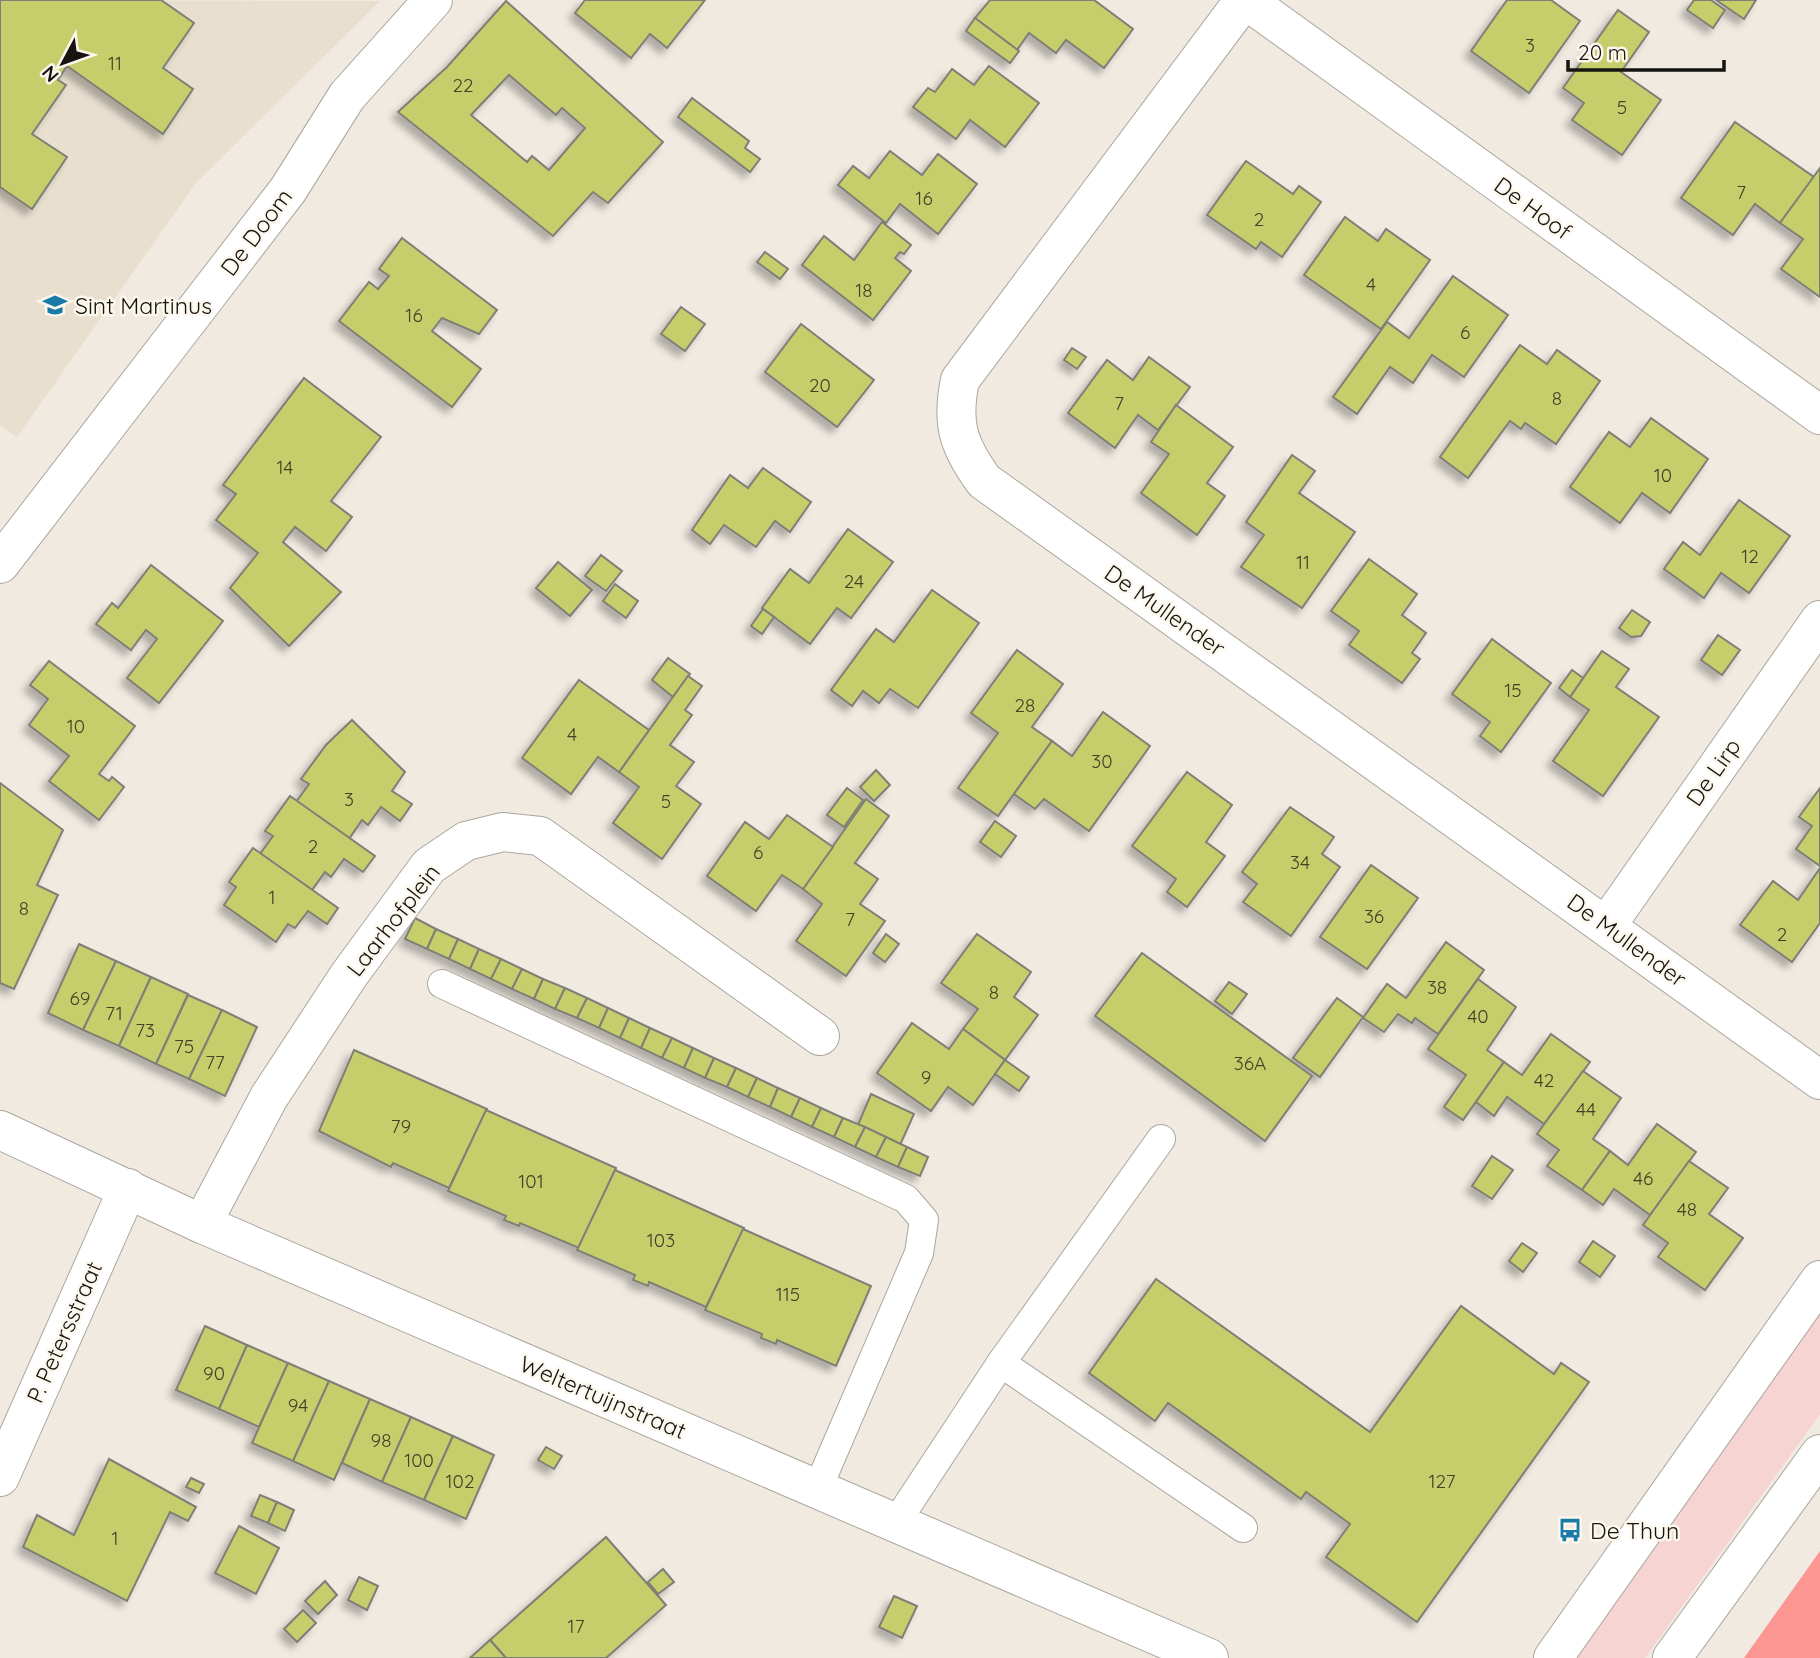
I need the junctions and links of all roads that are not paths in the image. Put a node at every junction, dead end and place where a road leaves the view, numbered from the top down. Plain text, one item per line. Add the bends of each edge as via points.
1 (433, 0) edge
2 (1245, 0) edge
3 (1820, 415) edge
4 (0, 564) edge
5 (1820, 620) edge
6 (1607, 925) junction
7 (442, 984) dead end
8 (820, 1036) dead end
9 (1820, 1080) edge
10 (0, 1130) edge
11 (1161, 1139) dead end
12 (128, 1188) junction
13 (202, 1224) junction
14 (1820, 1280) edge
15 (1001, 1363) junction
16 (1820, 1454) edge
17 (0, 1477) edge
18 (817, 1490) junction
19 (895, 1524) junction
20 (1243, 1528) dead end
21 (1209, 1658) edge
22 (1553, 1658) edge
23 (1672, 1658) edge

1 - 4 street, De Doom via 347,96 288,190
2 - 3 street, De Hoof
2 - 6 street, De Mullender via 960,380 955,404 957,433 984,481
5 - 6 street, De Lirp
6 - 9 street, De Mullender
7 - 18 lane via 906,1199 924,1220 919,1254
8 - 13 street, Laarhofplein via 540,836 503,832 466,841 429,866 349,975 269,1097
10 - 12 street, Weltertuijnstraat
11 - 15 lane
12 - 13 street, Weltertuijnstraat
12 - 17 street, P. Petersstraat
13 - 18 street, Weltertuijnstraat
14 - 22 street
15 - 19 lane
15 - 20 lane
16 - 23 street
18 - 19 street, Weltertuijnstraat
19 - 21 street, Weltertuijnstraat

